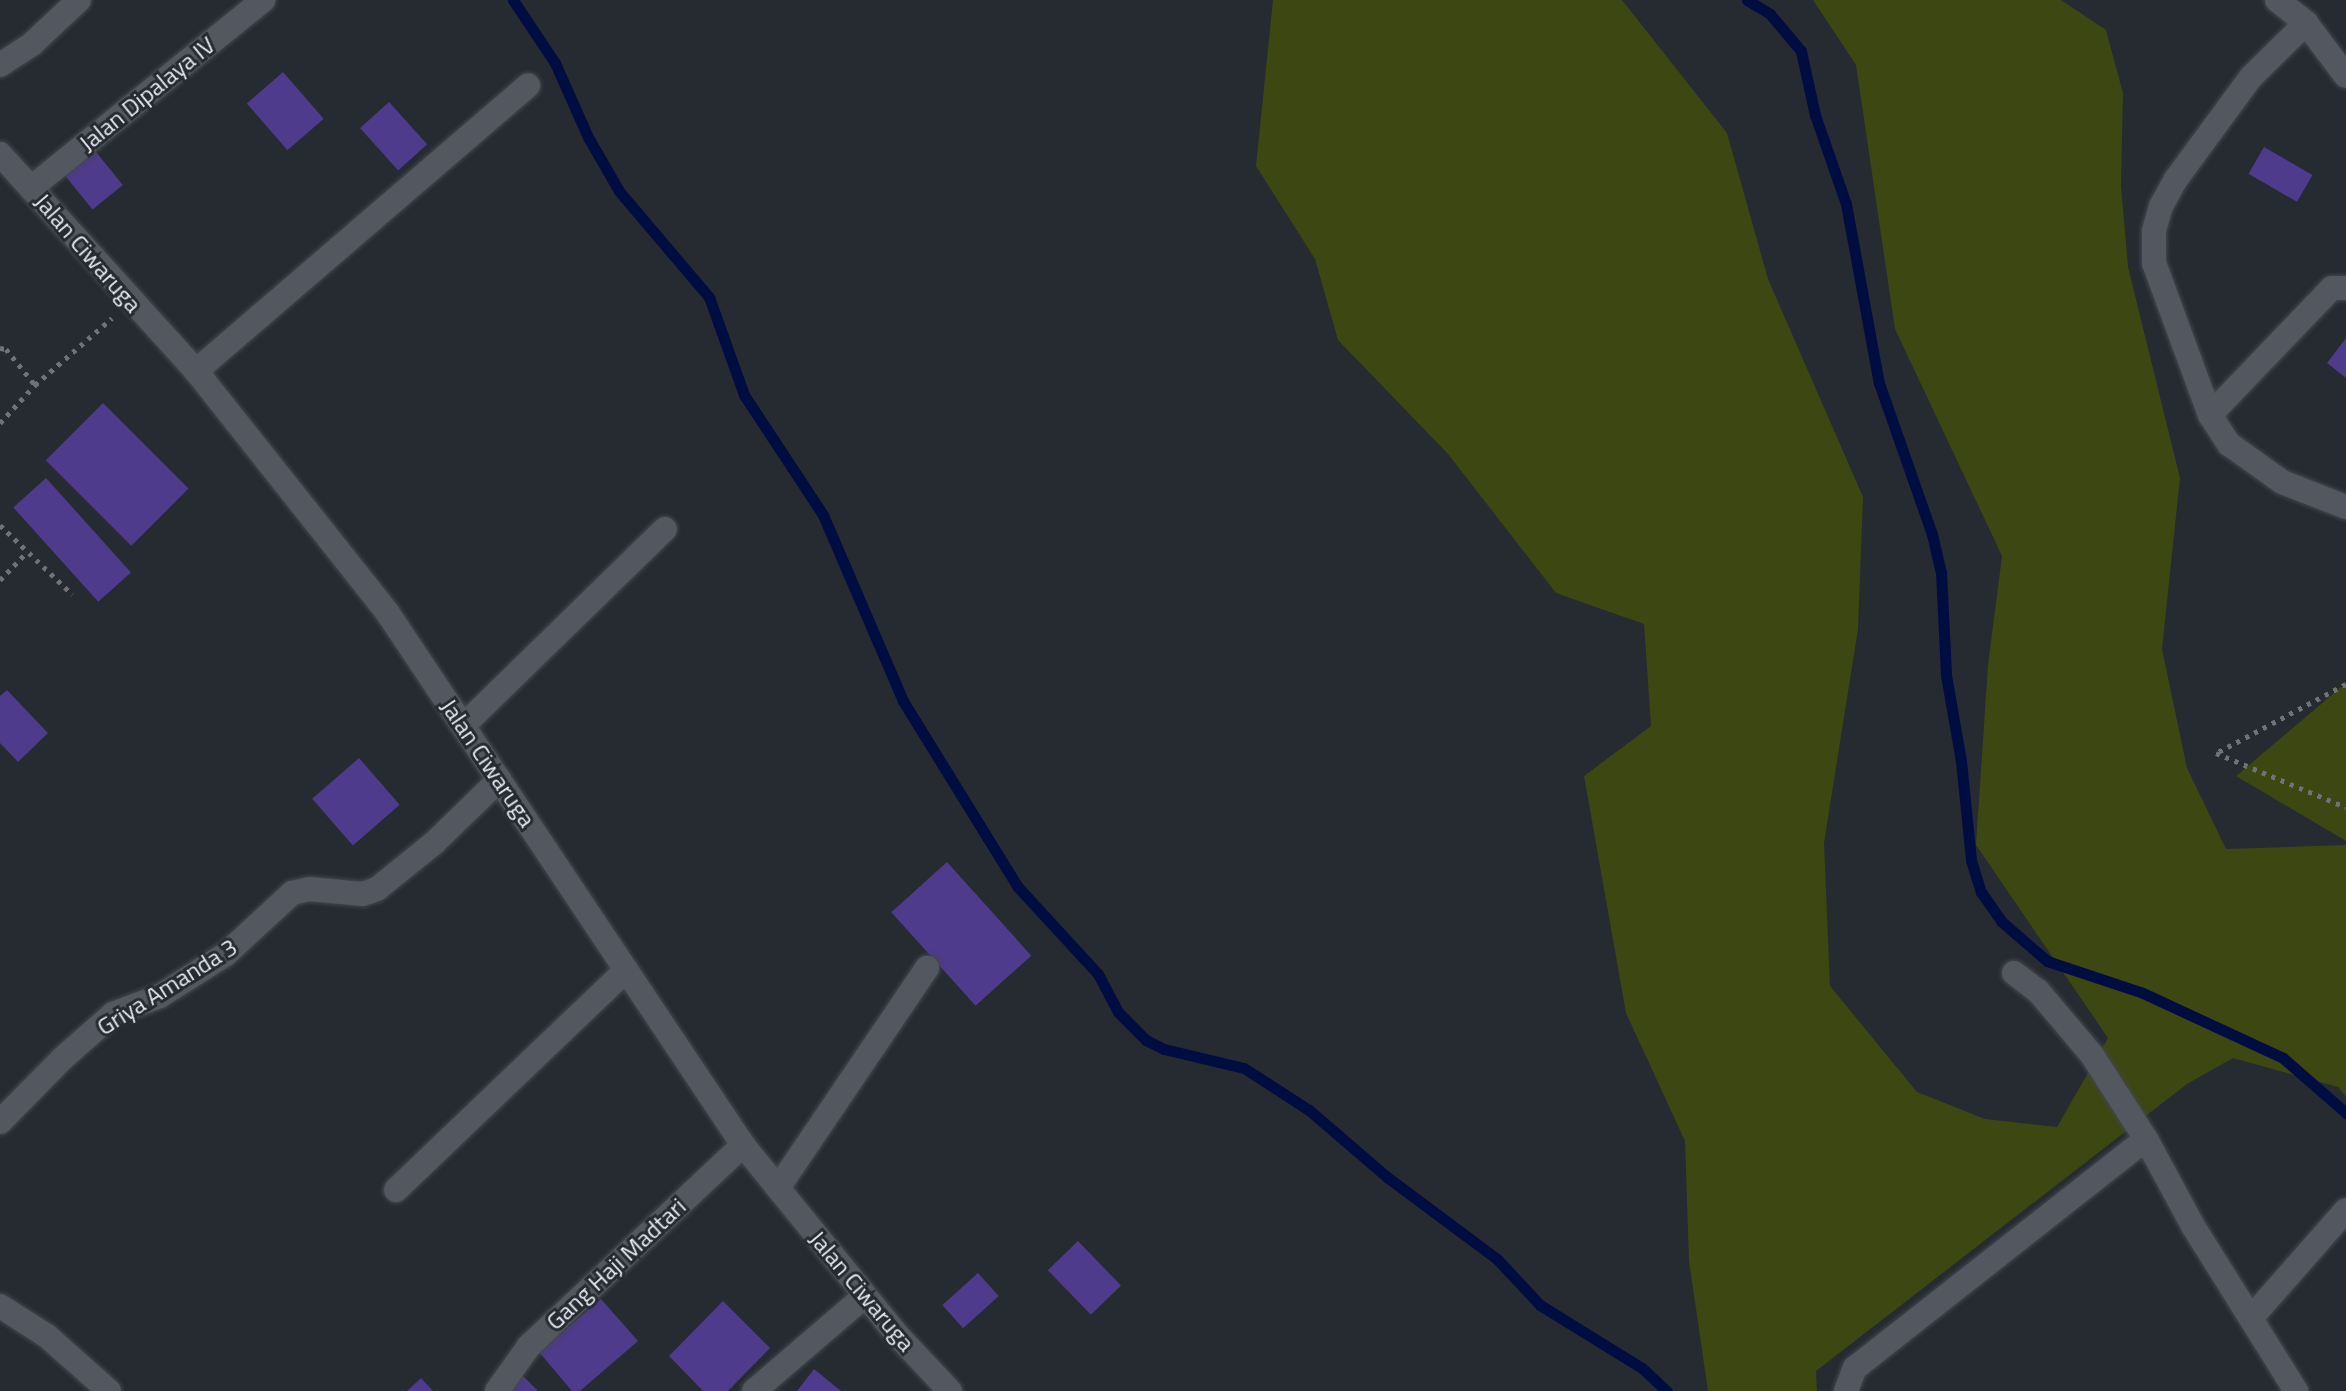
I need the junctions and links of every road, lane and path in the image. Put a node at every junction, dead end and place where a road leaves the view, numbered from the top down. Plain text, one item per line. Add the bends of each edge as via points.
1 (79, 0) edge
2 (263, 0) edge
3 (2277, 0) edge
4 (2306, 23) junction
5 (0, 65) edge
6 (2346, 76) edge
7 (528, 85) dead end
8 (0, 154) edge
9 (31, 188) junction
10 (2346, 288) edge
11 (130, 302) junction
12 (0, 348) edge
13 (196, 371) junction
14 (35, 385) junction
15 (2210, 415) junction
16 (0, 423) edge
17 (2346, 507) edge
18 (0, 525) edge
19 (665, 529) dead end
20 (28, 551) junction
21 (0, 580) edge
22 (72, 594) dead end
23 (2346, 684) edge
24 (463, 726) junction
25 (499, 780) junction
26 (2346, 807) edge
27 (927, 968) dead end
28 (626, 970) junction
29 (2014, 973) dead end
30 (0, 1122) edge
31 (2146, 1139) junction
32 (743, 1145) junction
33 (778, 1188) junction
34 (396, 1190) dead end
35 (2346, 1210) edge
36 (865, 1296) junction
37 (0, 1306) edge
38 (2252, 1317) junction
39 (109, 1391) edge
40 (497, 1391) edge
41 (754, 1391) edge
42 (950, 1391) edge
43 (1846, 1391) edge
44 (2296, 1391) edge

1 - 5 street via 32,44
2 - 9 street, Jalan Dipalaya IV
3 - 4 street
4 - 6 street
4 - 15 street via 2241,90 2176,179 2154,231 2154,263
7 - 13 street
8 - 9 street, Jalan Ciwaruga
9 - 11 street, Jalan Ciwaruga
10 - 15 street via 2332,288
11 - 13 street, Jalan Ciwaruga
11 - 14 path
12 - 14 path
13 - 24 street, Jalan Ciwaruga via 387,612
14 - 16 path
15 - 17 street via 2229,444 2250,461 2282,482
18 - 20 path
19 - 24 street
20 - 21 path
20 - 22 path
23 - 26 path via 2216,753
24 - 25 street, Jalan Ciwaruga
25 - 28 street, Jalan Ciwaruga
25 - 30 street, Griya Amanda 3 via 377,889 363,894 309,889 292,893 226,954 160,996 113,1014
27 - 33 street
28 - 32 street, Jalan Ciwaruga
28 - 34 street
29 - 31 street via 2038,991 2092,1055
31 - 38 street via 2193,1226
31 - 43 street via 1855,1368
32 - 33 street, Jalan Ciwaruga
32 - 40 street, Gang Haji Madtari via 529,1346
33 - 36 street, Jalan Ciwaruga
35 - 38 street
36 - 41 street
36 - 42 street, Jalan Ciwaruga
37 - 39 street via 47,1336
38 - 44 street

